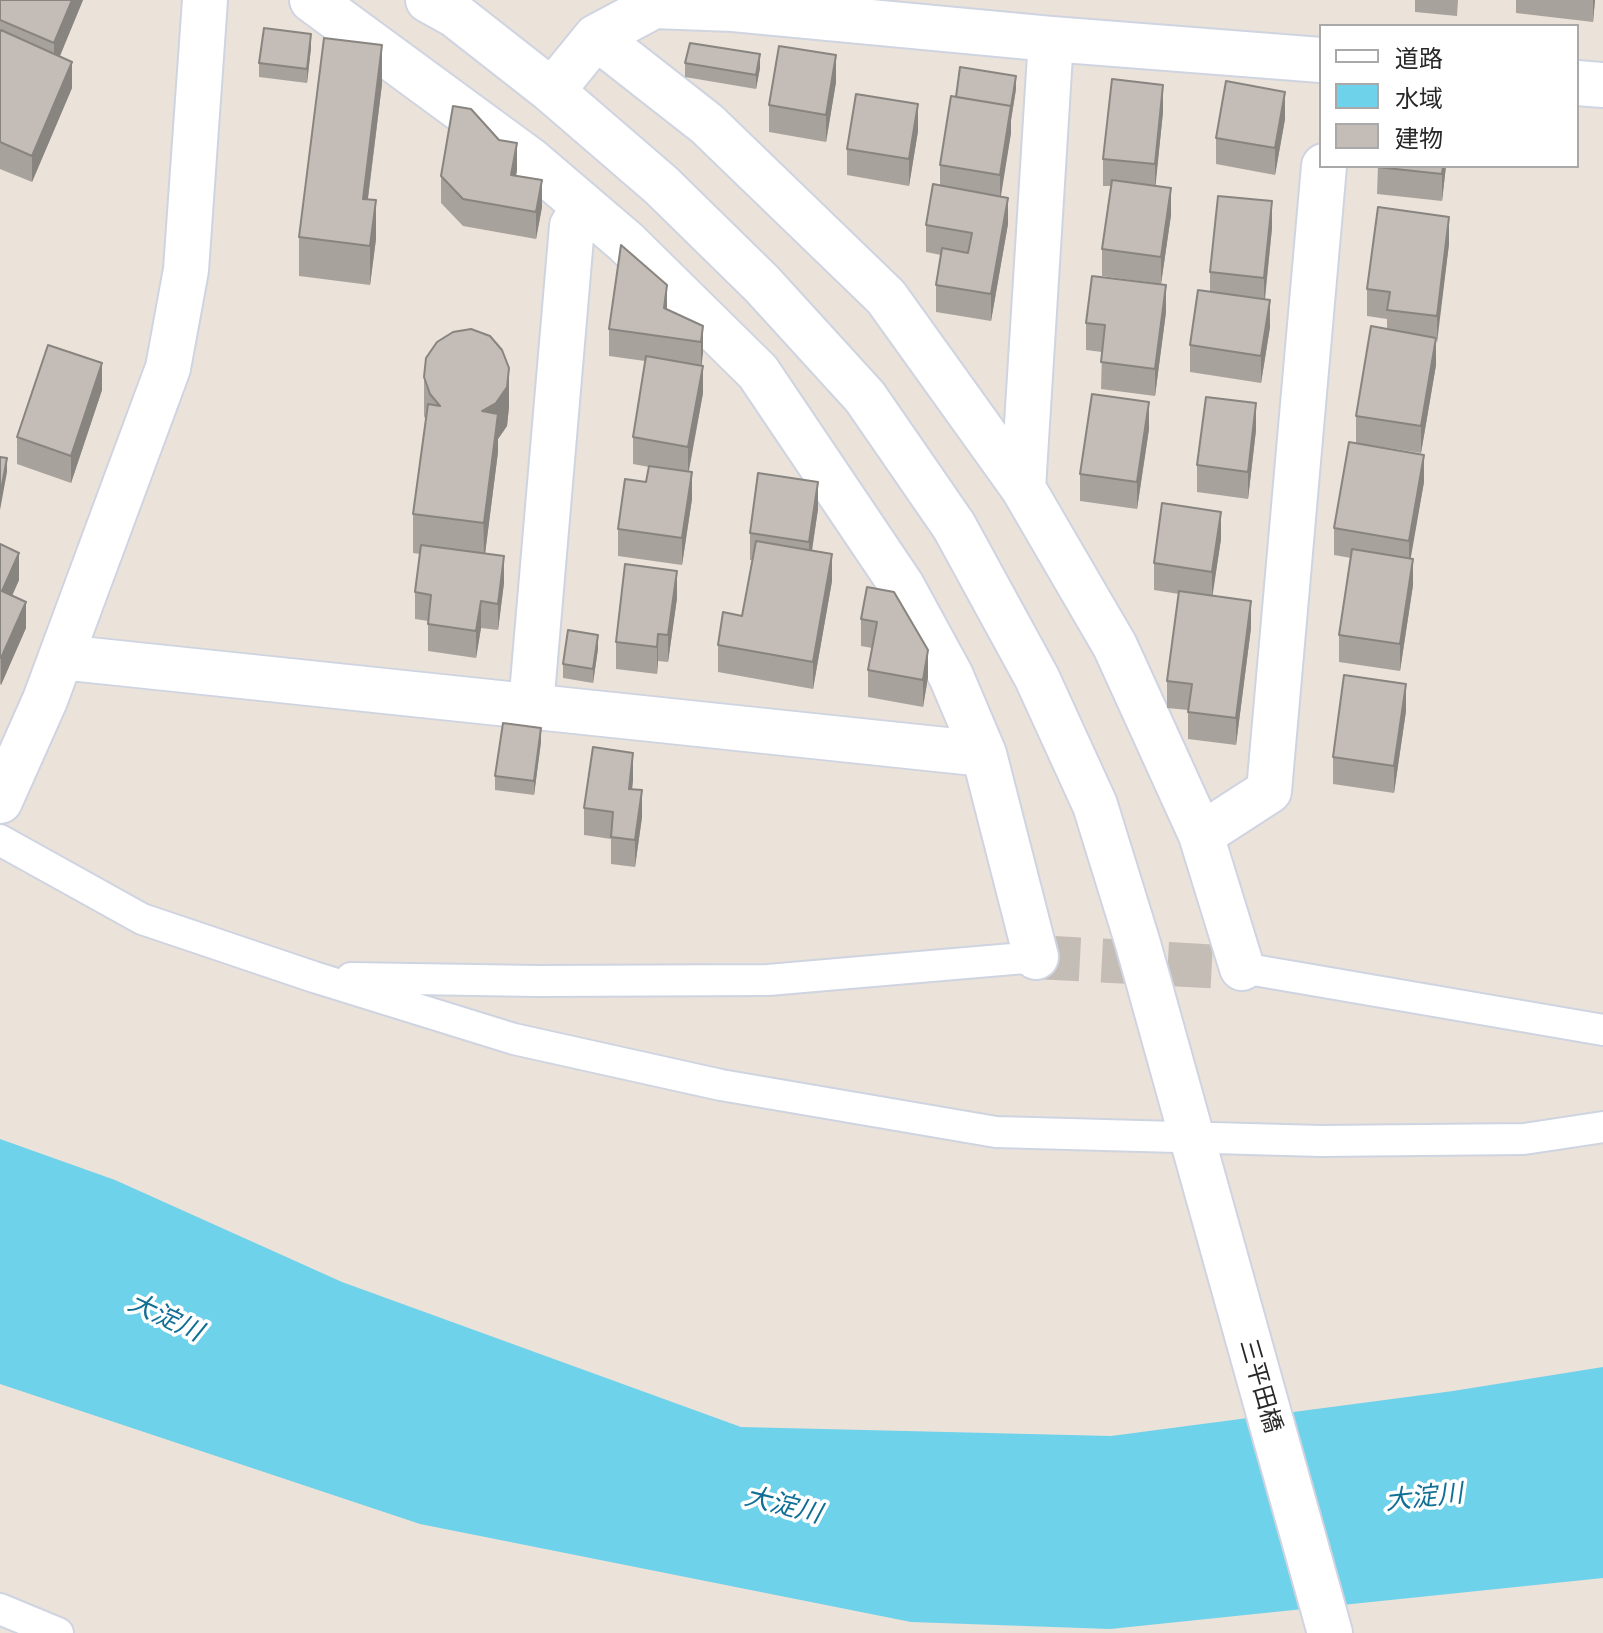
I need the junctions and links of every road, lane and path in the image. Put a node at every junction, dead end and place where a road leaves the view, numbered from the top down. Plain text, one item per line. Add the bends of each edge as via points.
1 (205, 0) edge
2 (312, 0) edge
3 (428, 0) edge
4 (596, 37) junction
5 (1051, 39) junction
6 (1319, 60) edge
7 (1579, 83) edge
8 (1603, 85) edge
9 (552, 91) junction
10 (1324, 168) edge
11 (585, 207) junction
12 (1023, 488) junction
13 (61, 657) junction
14 (531, 706) junction
15 (984, 754) junction
16 (0, 801) edge
17 (1201, 835) junction
18 (0, 840) edge
19 (1036, 957) joint
20 (1242, 968) joint
21 (314, 977) junction
22 (1603, 1030) edge
23 (1603, 1127) edge
24 (1191, 1138) junction
25 (0, 1609) edge
26 (58, 1633) edge
27 (1330, 1633) edge

1 - 13 street via 186,270 168,368
2 - 11 street via 530,160
3 - 9 street, 三平田橋
4 - 5 street via 654,6
4 - 9 street
4 - 12 street via 707,124 886,297
5 - 6 street
5 - 12 street
7 - 8 street
9 - 24 street, 三平田橋 via 661,185 762,284 865,397 954,526 1037,678 1095,805
10 - 17 street via 1269,791
11 - 14 street via 572,226
11 - 15 street via 758,372 902,586 951,676
12 - 17 street via 1115,646
13 - 14 street
13 - 16 street
14 - 15 street
15 - 19 street
17 - 20 street
18 - 21 lane via 142,919
19 - 21 lane via 768,980
20 - 22 lane
21 - 24 lane via 514,1039 721,1085 996,1132
23 - 24 lane via 1524,1139
24 - 27 street, 三平田橋
25 - 26 lane

